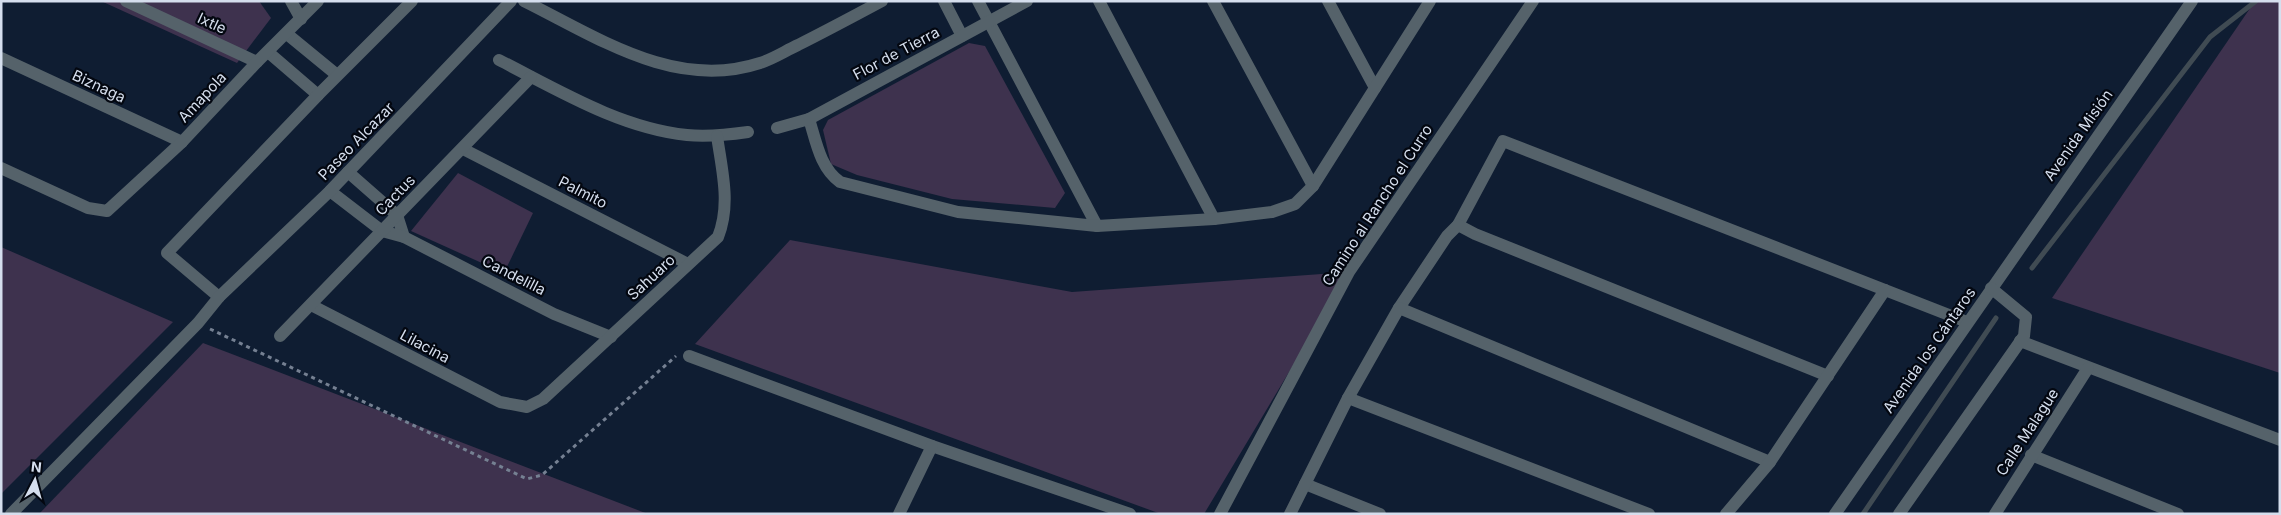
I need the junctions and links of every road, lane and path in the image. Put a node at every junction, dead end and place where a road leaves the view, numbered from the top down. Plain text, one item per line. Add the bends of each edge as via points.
1 (126, 1) edge
2 (291, 1) edge
3 (318, 1) edge
4 (412, 1) edge
5 (511, 1) edge
6 (524, 1) edge
7 (882, 1) edge
8 (944, 1) edge
9 (978, 1) edge
10 (1027, 1) edge
11 (1099, 1) edge
12 (1214, 1) edge
13 (1328, 1) edge
14 (1430, 1) edge
15 (1533, 1) edge
16 (2192, 1) edge
17 (301, 19) junction
18 (990, 21) junction
19 (287, 34) junction
20 (962, 36) junction
21 (268, 52) junction
22 (1, 58) edge
23 (499, 60) dead end
24 (257, 62) junction
25 (337, 75) junction
26 (531, 76) junction
27 (1375, 88) junction
28 (318, 95) junction
29 (809, 119) junction
30 (777, 128) dead end
31 (748, 132) dead end
32 (717, 136) junction
33 (182, 142) junction
34 (463, 149) junction
35 (1, 168) edge
36 (348, 172) junction
37 (1314, 186) junction
38 (330, 191) junction
39 (397, 215) junction
40 (1214, 219) junction
41 (1458, 225) junction
42 (1097, 226) junction
43 (382, 231) junction
44 (404, 237) junction
45 (688, 264) junction
46 (1991, 288) junction
47 (1885, 290) junction
48 (219, 297) junction
49 (311, 305) junction
50 (1400, 308) junction
51 (1967, 322) junction
52 (198, 323) junction
53 (280, 336) dead end
54 (612, 336) junction
55 (2020, 342) junction
56 (689, 356) joint
57 (2088, 368) junction
58 (1828, 376) junction
59 (1348, 398) junction
60 (527, 407) joint
61 (2280, 440) edge
62 (932, 446) junction
63 (2031, 455) junction
64 (1770, 462) junction
65 (1305, 484) junction
66 (11, 514) edge
67 (899, 514) edge
68 (1130, 514) edge
69 (1220, 514) edge
70 (1290, 514) edge
71 (1380, 514) edge
72 (1649, 514) edge
73 (1726, 514) edge
74 (1835, 514) edge
75 (1899, 514) edge
76 (1995, 514) edge
77 (2178, 514) edge

1 - 24 street, Ixtle
2 - 17 street
3 - 17 street, Amapola
4 - 25 street
5 - 36 street, Paseo Alcazar
6 - 7 street via 642,58 679,69 705,71 732,70 761,63
8 - 20 street
9 - 18 street
10 - 18 street, Flor de Tierra
11 - 40 street
12 - 37 street
13 - 27 street
14 - 27 street
15 - 69 street, Camino al Rancho el Curro via 1349,272
16 - 46 street, Avenida Misión
17 - 19 street, Amapola
18 - 20 street, Flor de Tierra
18 - 42 street
19 - 21 street, Amapola
19 - 25 street
20 - 29 street, Flor de Tierra
21 - 24 street, Amapola
21 - 28 street
22 - 33 street, Biznaga
23 - 26 street
24 - 33 street, Amapola
25 - 28 street
26 - 32 street via 606,113 646,127 686,135
26 - 34 street, Cactus
27 - 37 street
28 - 48 street via 167,253
29 - 30 street, Flor de Tierra
29 - 42 street via 824,164 840,182 958,212
31 - 32 street
32 - 45 street, Sahuaro via 726,200 725,220 718,237
33 - 35 street, Amapola via 107,211 88,208
34 - 39 street, Cactus
34 - 45 street, Palmito
36 - 38 street, Paseo Alcazar
36 - 39 street
37 - 40 street via 1296,204 1272,212
38 - 43 street
38 - 48 street, Paseo Alcazar
39 - 43 street, Cactus
39 - 44 street
40 - 42 street
41 - 47 street via 1502,141
41 - 50 street via 1447,236
41 - 58 street
43 - 44 street, Candelilla
43 - 49 street, Cactus
44 - 54 street, Candelilla via 554,314
45 - 54 street, Sahuaro
46 - 51 street, Avenida los Cántaros
46 - 55 street, Avenida los Cántaros via 2026,317
47 - 51 street
47 - 58 street
48 - 52 street, Paseo Alcazar
49 - 53 street, Cactus
49 - 60 street, Lilacina via 484,394 513,406
50 - 59 street
50 - 64 street
51 - 74 street, Avenida los Cántaros
52 - 56 path via 526,479 542,476 674,357 680,354
52 - 66 street, Paseo Alcazar
54 - 60 street, Sahuaro via 543,399
55 - 57 street
55 - 75 street, Avenida los Cántaros
56 - 62 street
57 - 61 street
57 - 63 street, Calle Malague
58 - 64 street
59 - 65 street
59 - 72 street
62 - 67 street
62 - 68 street
63 - 76 street, Calle Malague
63 - 77 street
64 - 73 street
65 - 70 street
65 - 71 street

